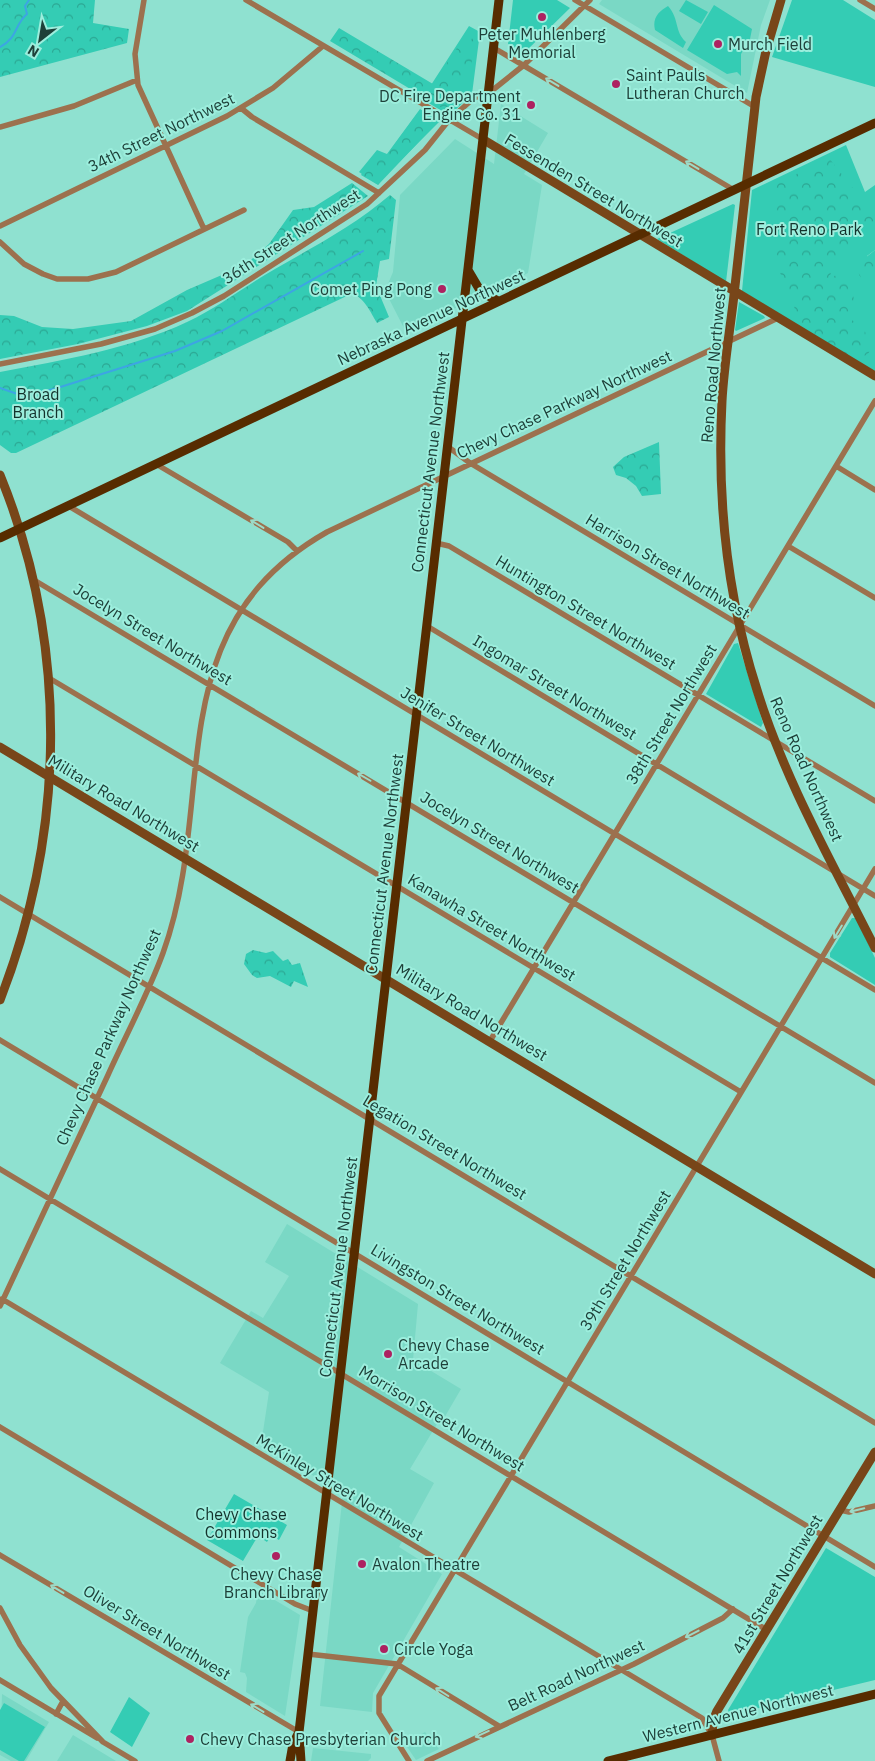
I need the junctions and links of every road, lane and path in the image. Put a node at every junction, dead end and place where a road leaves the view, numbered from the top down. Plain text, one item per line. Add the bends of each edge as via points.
1 (144, 0) edge
2 (246, 0) edge
3 (499, 0) edge
4 (575, 0) edge
5 (590, 0) edge
6 (781, 0) edge
7 (860, 0) edge
8 (585, 6) junction
9 (875, 9) edge
10 (323, 46) junction
11 (494, 48) junction
12 (524, 65) junction
13 (137, 80) junction
14 (489, 94) junction
15 (755, 107) junction
16 (241, 108) junction
17 (450, 120) junction
18 (875, 123) edge
19 (0, 126) edge
20 (484, 140) junction
21 (165, 146) junction
22 (746, 184) junction
23 (734, 190) junction
24 (379, 192) junction
25 (244, 210) dead end
26 (0, 226) edge
27 (204, 230) junction
28 (640, 235) junction
29 (0, 242) edge
30 (468, 270) junction
31 (734, 292) junction
32 (498, 301) junction
33 (462, 318) junction
34 (778, 318) junction
35 (728, 341) junction
36 (0, 364) edge
37 (875, 376) edge
38 (875, 401) edge
39 (448, 446) junction
40 (470, 463) junction
41 (156, 464) junction
42 (836, 466) junction
43 (0, 475) edge
44 (444, 476) junction
45 (875, 490) edge
46 (67, 505) junction
47 (20, 528) junction
48 (0, 538) edge
49 (436, 543) junction
50 (788, 546) junction
51 (297, 551) junction
52 (34, 580) junction
53 (875, 598) edge
54 (241, 610) junction
55 (740, 625) junction
56 (427, 626) junction
57 (49, 678) junction
58 (208, 683) junction
59 (698, 695) junction
60 (875, 706) edge
61 (416, 714) junction
62 (775, 742) junction
63 (0, 746) edge
64 (196, 765) junction
65 (656, 765) junction
66 (50, 776) junction
67 (875, 801) edge
68 (406, 802) junction
69 (614, 834) junction
70 (185, 857) junction
71 (875, 869) edge
72 (838, 874) junction
73 (397, 886) junction
74 (864, 889) junction
75 (875, 896) edge
76 (0, 897) edge
77 (574, 902) junction
78 (854, 905) junction
79 (28, 914) junction
80 (875, 948) edge
81 (822, 958) junction
82 (534, 968) junction
83 (386, 978) junction
84 (149, 986) junction
85 (875, 990) edge
86 (0, 1000) edge
87 (780, 1027) junction
88 (0, 1040) edge
89 (490, 1041) junction
90 (875, 1083) edge
91 (741, 1092) junction
92 (96, 1098) junction
93 (370, 1118) junction
94 (697, 1166) junction
95 (0, 1169) edge
96 (50, 1199) junction
97 (355, 1253) junction
98 (875, 1274) edge
99 (631, 1276) junction
100 (1, 1301) edge
101 (341, 1373) junction
102 (568, 1381) junction
103 (875, 1423) edge
104 (0, 1427) edge
105 (875, 1452) edge
106 (511, 1476) junction
107 (326, 1494) junction
108 (875, 1506) edge
109 (840, 1510) junction
110 (824, 1536) junction
111 (0, 1555) edge
112 (875, 1567) edge
113 (454, 1570) junction
114 (0, 1608) edge
115 (733, 1610) junction
116 (313, 1611) junction
117 (767, 1630) junction
118 (308, 1654) junction
119 (398, 1664) junction
120 (621, 1670) junction
121 (0, 1680) edge
122 (875, 1694) edge
123 (64, 1701) junction
124 (56, 1714) junction
125 (499, 1726) junction
126 (299, 1732) junction
127 (712, 1735) junction
128 (103, 1742) junction
129 (135, 1761) edge
130 (290, 1761) edge
131 (301, 1761) edge
132 (409, 1761) edge
133 (427, 1761) edge
134 (608, 1761) edge
135 (719, 1761) edge

1 - 13 street via 135,54
2 - 10 street, Fessenden Street Northwest
3 - 11 main road, Connecticut Avenue Northwest
4 - 8 street
5 - 8 street, 36th Street Northwest
6 - 15 main road, Reno Road Northwest via 766,51
7 - 9 street
8 - 12 street, 36th Street Northwest
8 - 15 street
10 - 16 street, 34th Street Northwest via 280,82
10 - 17 street, Fessenden Street Northwest
11 - 12 street
11 - 14 main road, Connecticut Avenue Northwest
12 - 14 street, 36th Street Northwest
23 -> 12 street
13 - 19 street via 74,106
13 - 21 street
14 - 17 street, 36th Street Northwest via 474,98
14 - 20 main road, Connecticut Avenue Northwest
15 - 22 main road, Reno Road Northwest
16 - 21 street, 34th Street Northwest
16 - 24 street
17 - 20 street, Fessenden Street Northwest
17 - 24 street, 36th Street Northwest via 425,150
18 - 22 main road, Nebraska Avenue Northwest
20 - 28 main road, Fessenden Street Northwest
20 - 30 main road, Connecticut Avenue Northwest
21 - 26 street, 34th Street Northwest
21 - 27 street
22 - 23 main road, Nebraska Avenue Northwest
22 - 31 main road, Reno Road Northwest
23 - 28 main road, Nebraska Avenue Northwest
24 - 36 street, 36th Street Northwest via 350,216 192,313 121,339
25 - 27 street
27 - 29 street via 116,272 84,280 57,279 43,274 24,264
28 - 31 main road, Fessenden Street Northwest
28 - 32 main road, Nebraska Avenue Northwest
30 - 32 main road via 481,292
30 - 33 main road, Connecticut Avenue Northwest
31 - 34 main road, Fessenden Street Northwest
31 - 35 main road, Reno Road Northwest
32 - 33 main road, Nebraska Avenue Northwest
33 - 39 main road, Connecticut Avenue Northwest
33 - 41 main road, Nebraska Avenue Northwest
34 - 35 street, Chevy Chase Parkway Northwest
34 - 37 main road, Fessenden Street Northwest
35 - 40 street, Chevy Chase Parkway Northwest
35 - 55 main road, Reno Road Northwest via 722,399 721,491 729,566
38 - 42 street, 38th Street Northwest
39 - 40 street, Harrison Street Northwest
39 - 44 main road, Connecticut Avenue Northwest
40 - 44 street, Chevy Chase Parkway Northwest
40 - 55 street, Harrison Street Northwest
41 - 46 main road, Nebraska Avenue Northwest
51 -> 41 street via 288,542
42 - 45 street
42 - 50 street, 38th Street Northwest
43 - 47 main road
44 - 49 main road, Connecticut Avenue Northwest
44 - 51 street, Chevy Chase Parkway Northwest via 334,528
46 - 47 main road, Nebraska Avenue Northwest
46 - 54 street, Jenifer Street Northwest
47 - 48 main road, Nebraska Avenue Northwest
47 - 52 main road
49 - 56 main road, Connecticut Avenue Northwest
49 - 59 street, Huntington Street Northwest via 449,546
50 - 53 street
50 - 55 street, 38th Street Northwest
51 - 54 street, Chevy Chase Parkway Northwest via 267,578
52 - 57 main road
52 - 58 street, Jocelyn Street Northwest
54 - 58 street, Chevy Chase Parkway Northwest via 220,648
54 - 61 street, Jenifer Street Northwest
55 - 59 street, 38th Street Northwest
55 - 60 street, Harrison Street Northwest
55 - 62 main road, Reno Road Northwest via 754,684
56 - 61 main road, Connecticut Avenue Northwest
56 - 65 street, Ingomar Street Northwest
57 - 64 street, Kanawha Street Northwest
57 - 66 main road
58 - 64 street, Chevy Chase Parkway Northwest
68 -> 58 street, Jocelyn Street Northwest
59 - 62 street, Huntington Street Northwest
59 - 65 street, 38th Street Northwest
61 - 68 main road, Connecticut Avenue Northwest
61 - 69 street, Jenifer Street Northwest
62 - 67 street, Huntington Street Northwest
62 - 72 main road, Reno Road Northwest
63 - 66 main road, Military Road Northwest
64 - 70 street, Chevy Chase Parkway Northwest
64 - 73 street, Kanawha Street Northwest
65 - 69 street, 38th Street Northwest
65 - 72 street, Ingomar Street Northwest
66 - 70 main road, Military Road Northwest
66 - 79 main road via 43,846
68 - 73 main road, Connecticut Avenue Northwest
68 - 77 street, Jocelyn Street Northwest
69 - 77 street, 38th Street Northwest
69 - 81 street, Jenifer Street Northwest
70 - 83 main road, Military Road Northwest
70 - 84 street, Chevy Chase Parkway Northwest via 172,925
71 - 74 street, 39th Street Northwest
72 - 74 street, Ingomar Street Northwest
72 - 78 main road, Reno Road Northwest
73 - 82 street, Kanawha Street Northwest
73 - 83 main road, Connecticut Avenue Northwest
74 - 75 street, Ingomar Street Northwest
74 - 78 street, 39th Street Northwest
76 - 79 street, Legation Street Northwest
77 - 82 street, 38th Street Northwest
77 - 87 street, Jocelyn Street Northwest
78 - 80 main road, Reno Road Northwest
78 -> 81 street, 39th Street Northwest
79 - 84 street, Legation Street Northwest
79 - 86 main road
81 - 85 street, Jenifer Street Northwest
81 - 87 street, 39th Street Northwest
82 - 89 street, 38th Street Northwest
82 - 91 street, Kanawha Street Northwest
83 - 89 main road, Military Road Northwest
83 - 93 main road, Connecticut Avenue Northwest
84 - 92 street, Chevy Chase Parkway Northwest
84 - 93 street, Legation Street Northwest
87 - 90 street, Jocelyn Street Northwest
87 - 91 street, 39th Street Northwest
88 - 92 street, Livingston Street Northwest
89 - 94 main road, Military Road Northwest
91 - 94 street, 39th Street Northwest
92 - 96 street, Chevy Chase Parkway Northwest
92 - 97 street, Livingston Street Northwest
93 - 97 main road, Connecticut Avenue Northwest
93 - 99 street, Legation Street Northwest
94 - 98 main road, Military Road Northwest
94 - 99 street, 39th Street Northwest
95 - 96 street, Morrison Street Northwest
96 - 100 street, Chevy Chase Parkway Northwest
96 - 101 street, Morrison Street Northwest
97 - 101 main road, Connecticut Avenue Northwest
97 - 102 street, Livingston Street Northwest
99 - 102 street, 39th Street Northwest
99 - 103 street, Legation Street Northwest
100 - 107 street, McKinley Street Northwest
101 - 106 street, Morrison Street Northwest
101 - 107 main road, Connecticut Avenue Northwest
102 - 106 street, 39th Street Northwest
102 - 110 street, Livingston Street Northwest
104 - 116 street via 295,1604
105 - 109 main road, 41st Street Northwest
106 - 113 street, 39th Street Northwest
106 - 115 street, Morrison Street Northwest
107 - 113 street, McKinley Street Northwest
107 - 116 main road, Connecticut Avenue Northwest
108 -> 109 street via 847,1512
109 - 110 main road, 41st Street Northwest
110 - 112 street, Livingston Street Northwest
110 - 117 main road, 41st Street Northwest
126 -> 111 street, Oliver Street Northwest
113 - 119 street, 39th Street Northwest
113 - 120 street, McKinley Street Northwest
114 - 123 street via 28,1657
115 - 117 street, Morrison Street Northwest
115 -> 120 street, Belt Road Northwest
116 - 118 main road, Connecticut Avenue Northwest
117 - 127 main road, 41st Street Northwest via 716,1713
118 - 119 street
118 - 126 main road, Connecticut Avenue Northwest
125 -> 119 street
119 - 132 street via 379,1696 377,1707
120 - 125 street, Belt Road Northwest
120 - 127 street, McKinley Street Northwest via 702,1718
121 - 124 street
122 - 127 main road, Western Avenue Northwest
123 - 124 street
123 - 128 street
124 - 128 street
125 -> 133 street, Belt Road Northwest
126 - 130 main road, Connecticut Avenue Northwest
126 - 131 main road, Connecticut Avenue Northwest
127 - 134 main road, Western Avenue Northwest
127 - 135 street
128 - 129 street

